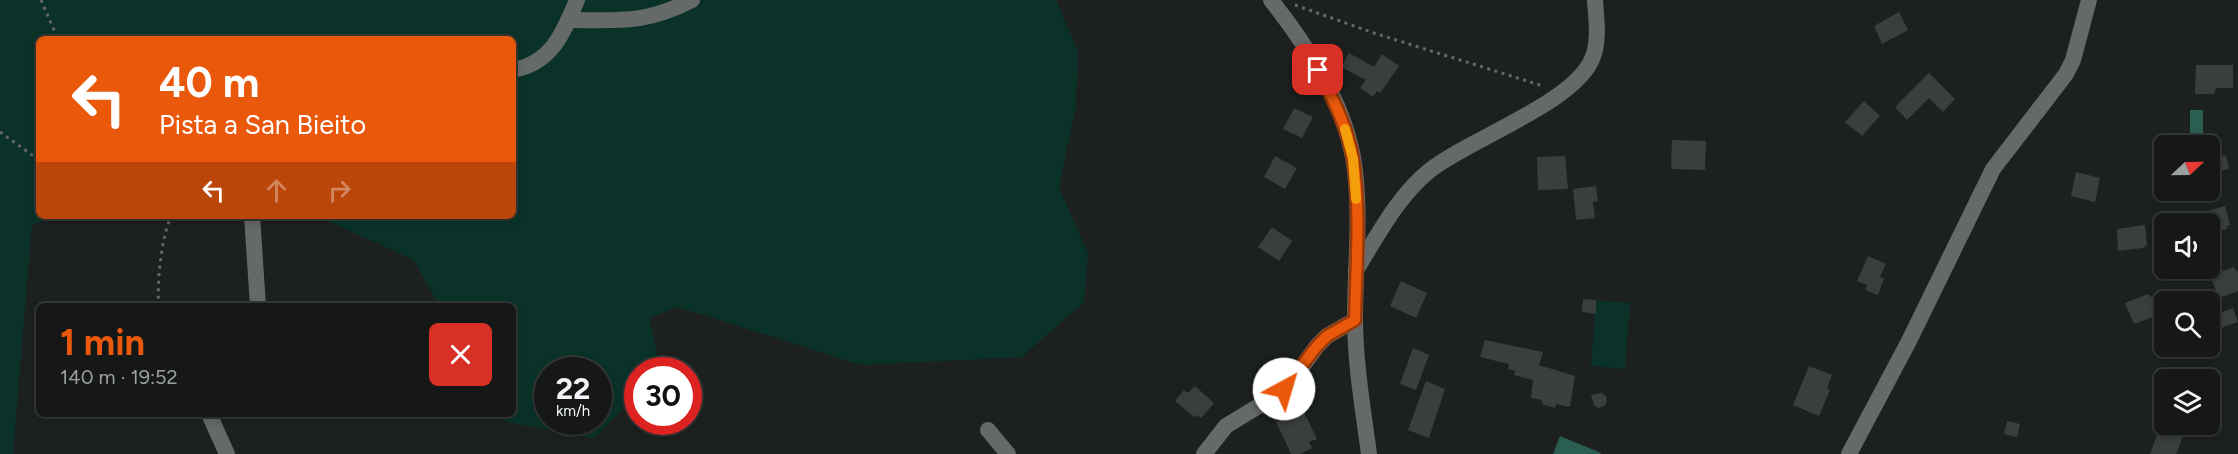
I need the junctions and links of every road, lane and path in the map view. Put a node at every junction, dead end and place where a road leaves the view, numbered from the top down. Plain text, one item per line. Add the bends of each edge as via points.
1 (41, 0) edge
2 (577, 0) edge
3 (692, 0) edge
4 (1271, 0) edge
5 (1595, 0) edge
6 (2089, 0) edge
7 (1292, 3) dead end
8 (569, 20) junction
9 (57, 36) edge
10 (516, 70) edge
11 (1562, 92) junction
12 (0, 132) edge
13 (36, 158) edge
14 (171, 219) edge
15 (252, 219) edge
16 (1355, 271) junction
17 (159, 303) edge
18 (258, 303) edge
19 (1355, 320) junction
20 (210, 417) edge
21 (988, 430) dead end
22 (227, 454) edge
23 (1008, 454) edge
24 (1204, 454) edge
25 (1369, 454) edge
26 (1849, 454) edge

1 - 9 path
2 - 8 street
3 - 8 street via 655,17
4 - 16 street via 1314,62 1346,133 1355,184
5 - 11 street via 1593,57
6 - 26 street via 2066,74 1994,168
7 - 11 path
8 - 10 street via 555,48 539,61
11 - 16 street via 1429,171 1395,209
12 - 13 path
14 - 17 path via 158,283
15 - 18 street
16 - 19 street
19 - 24 street via 1327,336 1294,378 1275,396 1226,426
19 - 25 street
20 - 22 street
21 - 23 street

